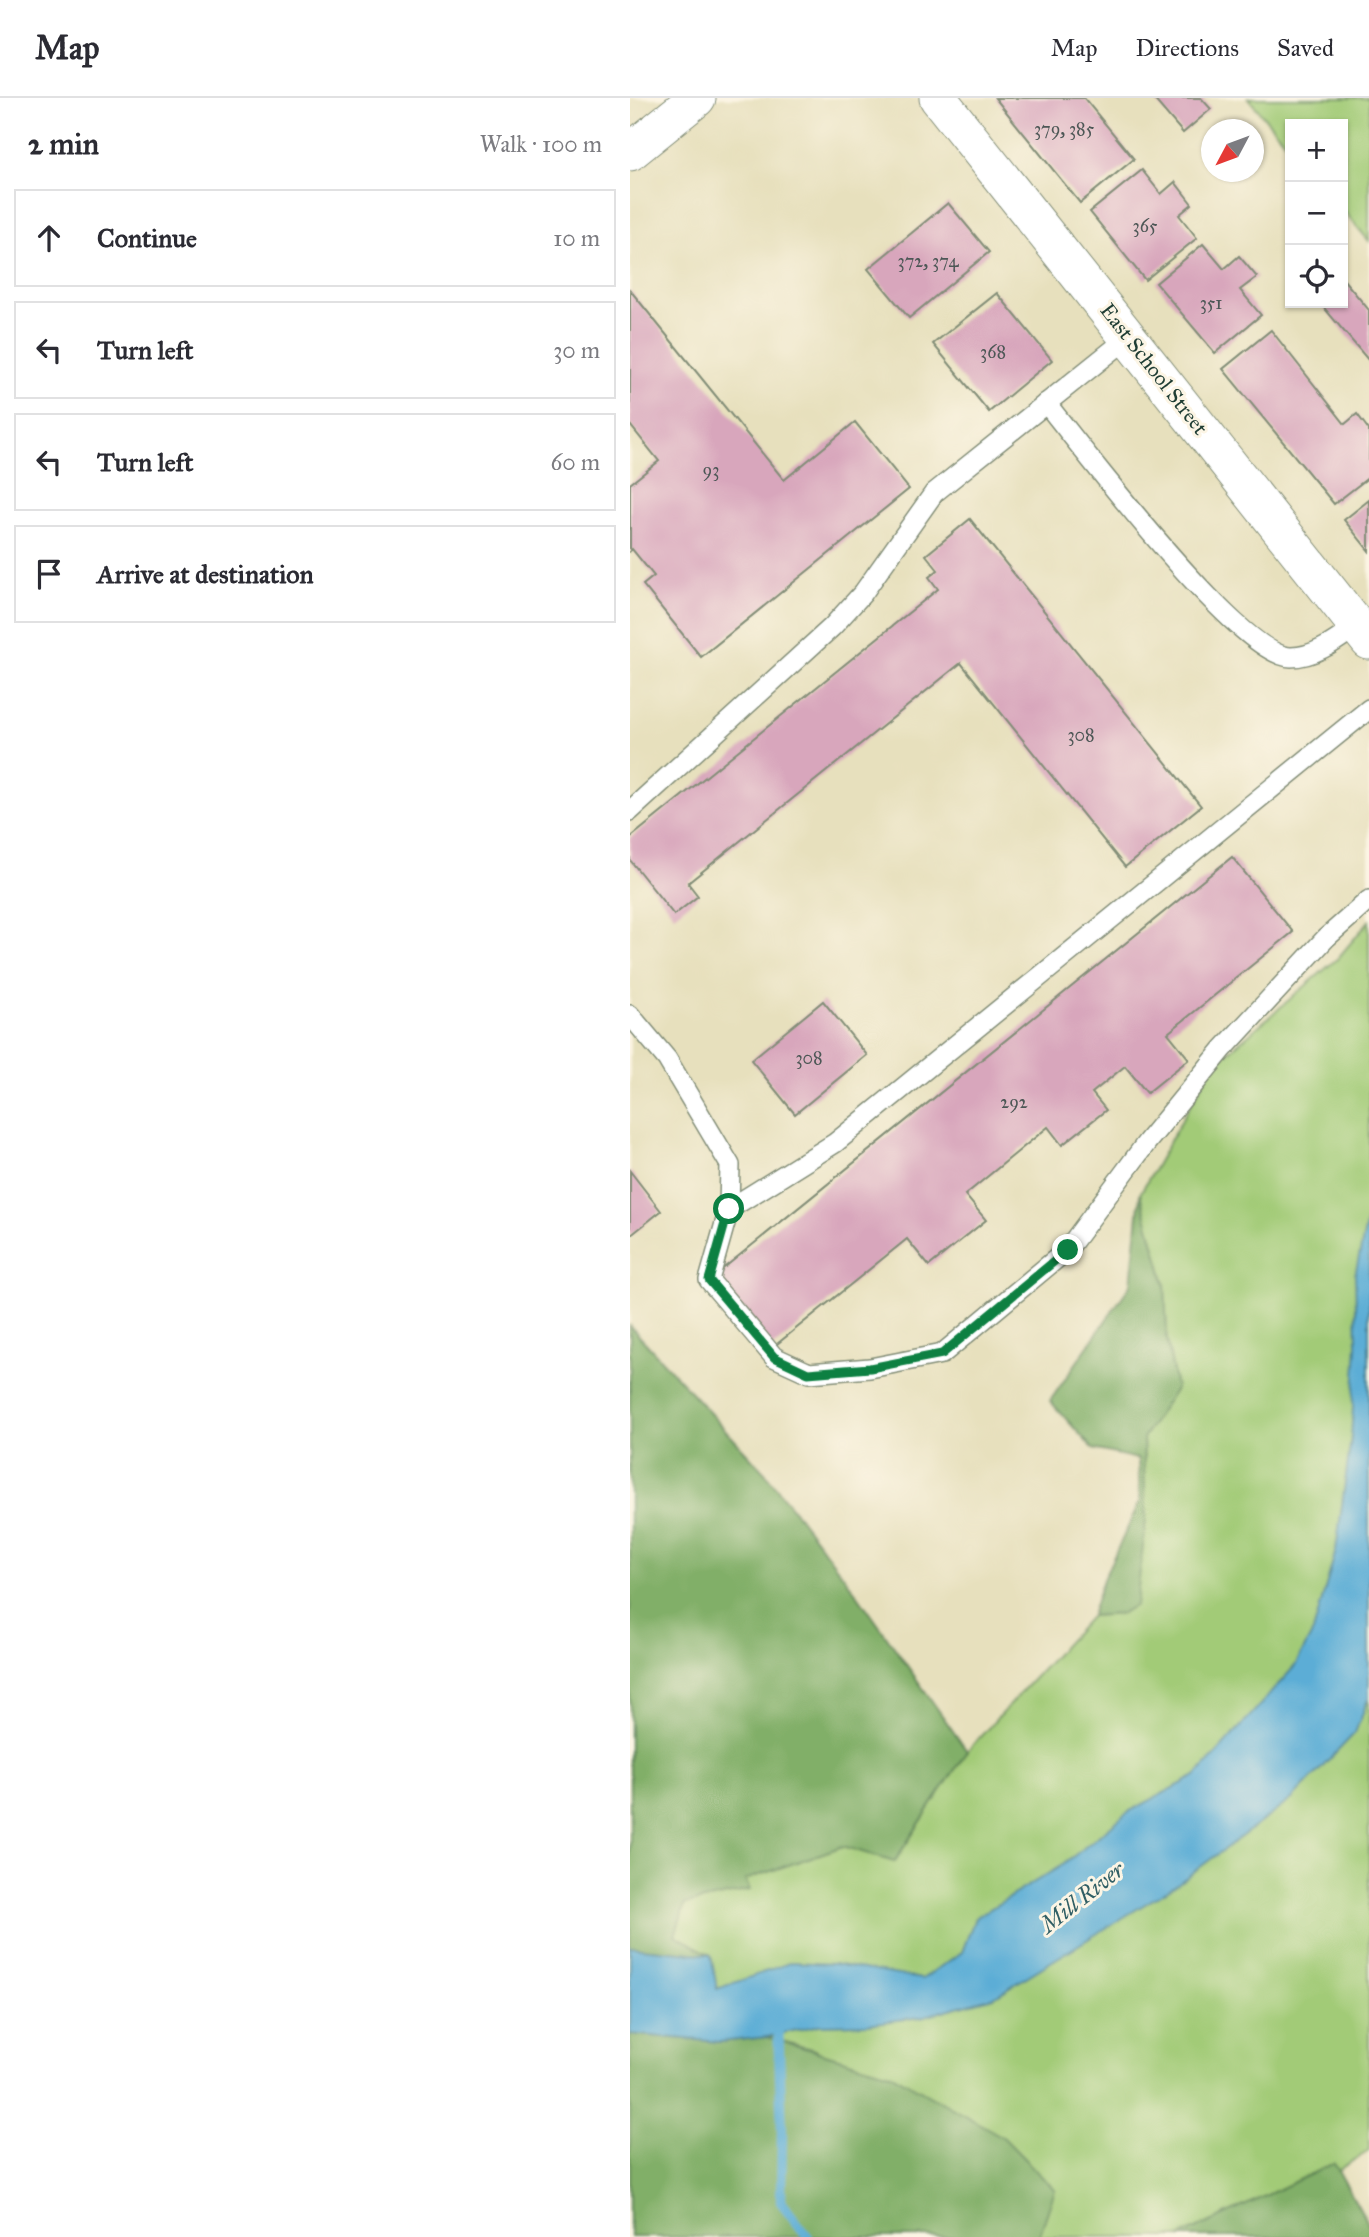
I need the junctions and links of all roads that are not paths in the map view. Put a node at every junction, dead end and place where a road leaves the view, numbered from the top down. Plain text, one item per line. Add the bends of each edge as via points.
1 (697, 98) edge
2 (938, 98) edge
3 (630, 152) edge
4 (1129, 337) junction
5 (1046, 403) junction
6 (1363, 634) edge
7 (1369, 709) edge
8 (630, 811) edge
9 (1369, 900) edge
10 (630, 1015) edge
11 (729, 1209) junction

1 - 3 street
2 - 4 street, East School Street
4 - 5 lane
4 - 6 street, East School Street
5 - 6 lane via 1206,595 1253,640 1289,657
5 - 8 lane via 934,493 863,593 832,627
7 - 11 lane via 835,1143
9 - 11 lane via 1325,938 1223,1049 1068,1250 942,1354 870,1368 808,1373 774,1357 709,1280
10 - 11 lane via 667,1059 730,1165

